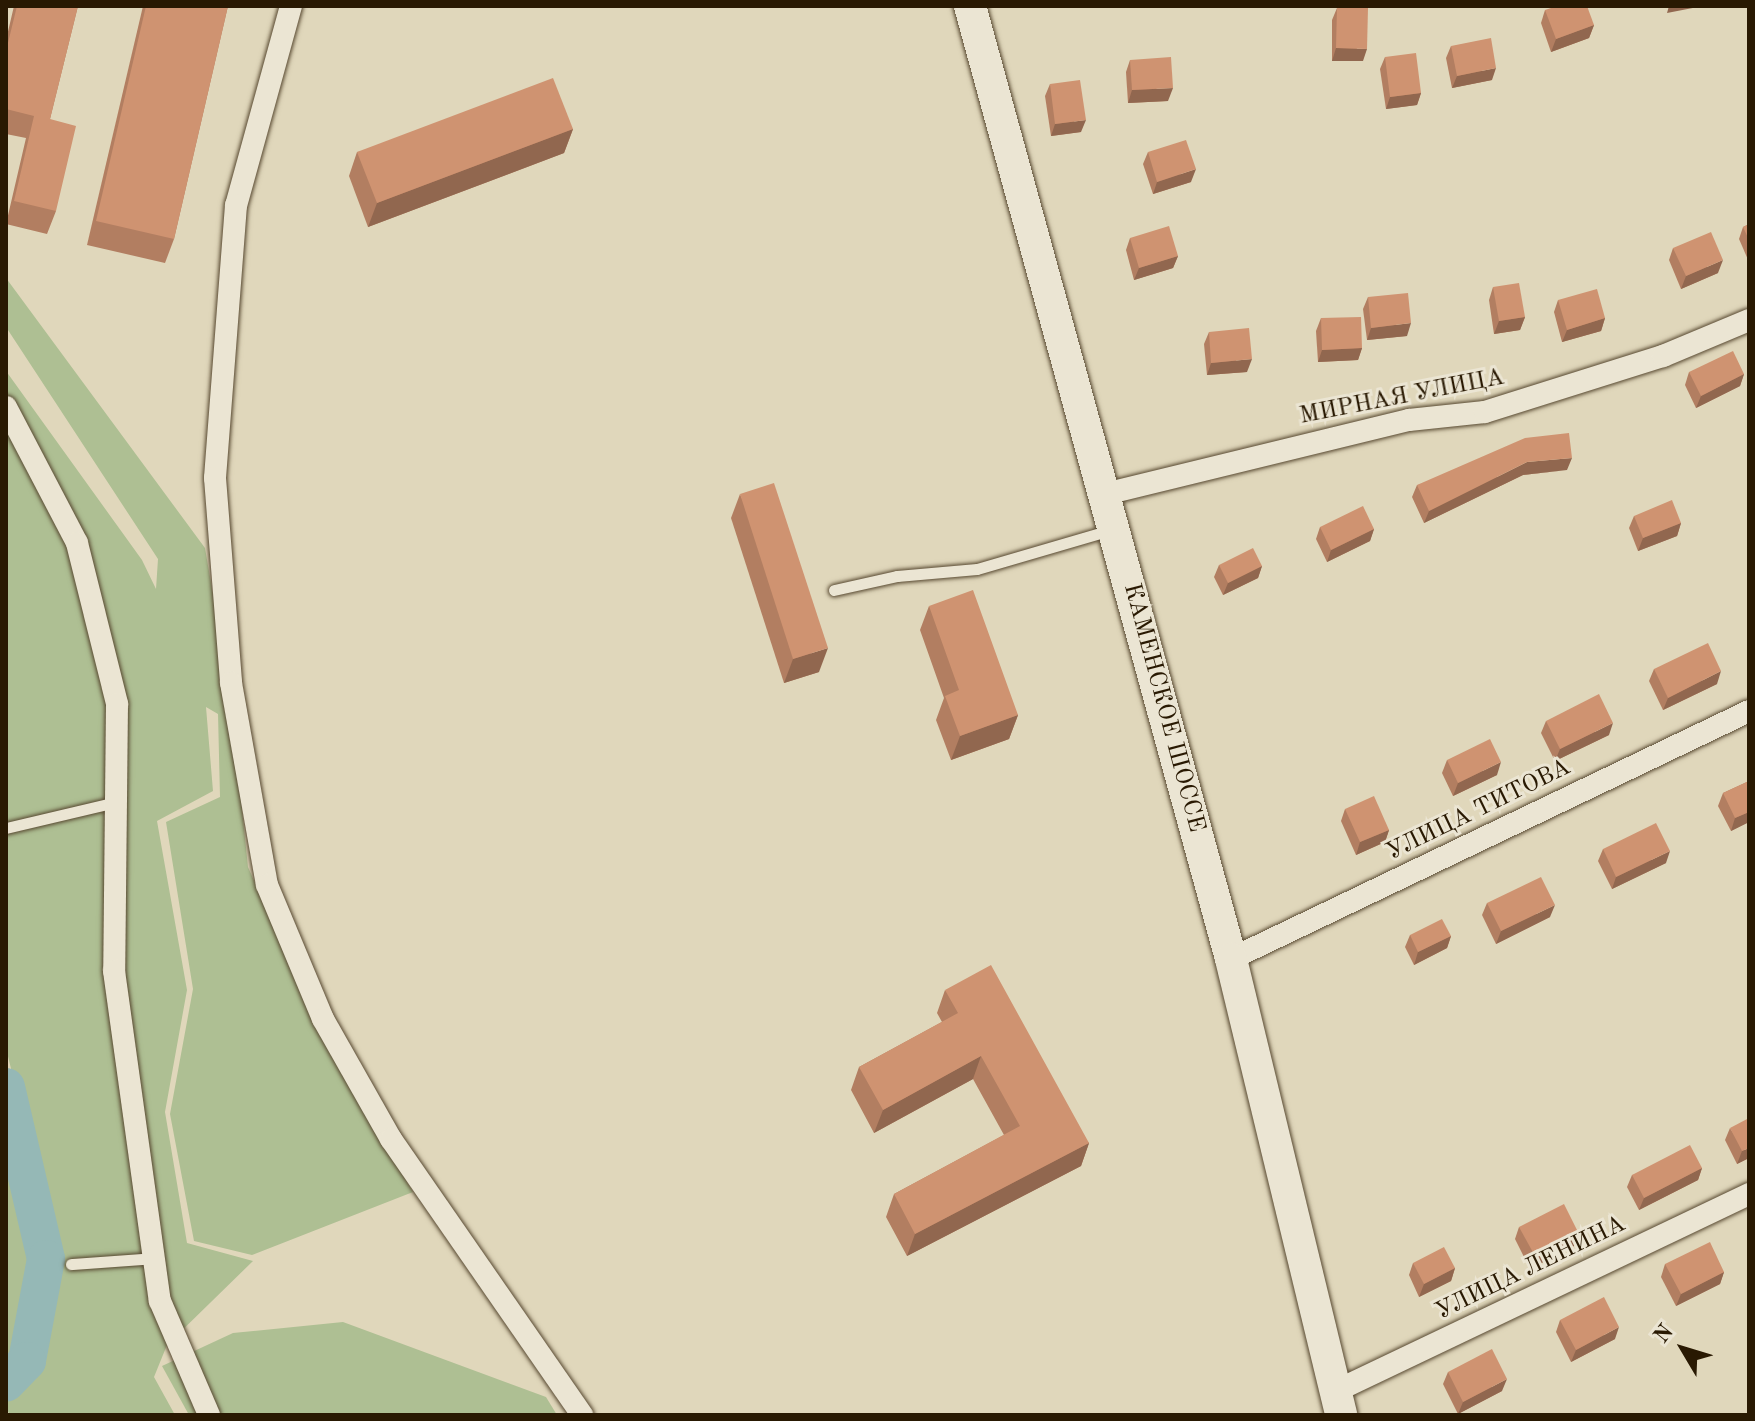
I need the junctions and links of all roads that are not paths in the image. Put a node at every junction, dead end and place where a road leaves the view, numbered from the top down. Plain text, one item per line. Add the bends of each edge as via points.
1 (291, 6) edge
2 (970, 6) edge
3 (1749, 320) edge
4 (6, 407) edge
5 (1105, 494) junction
6 (1114, 529) junction
7 (834, 590) dead end
8 (1749, 711) edge
9 (116, 802) junction
10 (6, 828) edge
11 (1231, 959) junction
12 (1749, 1194) edge
13 (154, 1258) junction
14 (71, 1264) dead end
15 (1339, 1403) edge
16 (209, 1415) edge
17 (582, 1415) edge

1 - 17 street via 236,205 215,478 231,683 267,885 323,1019 391,1139
2 - 5 street, КАМЕНСКОЕ ШОССЕ
3 - 5 street, МИРНАЯ УЛИЦА via 1663,356 1485,412 1409,420
4 - 9 street via 77,543 117,704
5 - 6 street, КАМЕНСКОЕ ШОССЕ
6 - 7 lane via 977,569 897,576
6 - 11 street, КАМЕНСКОЕ ШОССЕ
8 - 11 street, УЛИЦА ТИТОВА
9 - 10 lane
9 - 13 street via 114,971
11 - 15 street, КАМЕНСКОЕ ШОССЕ
12 - 15 street, УЛИЦА ЛЕНИНА
13 - 14 lane
13 - 16 street via 160,1301

